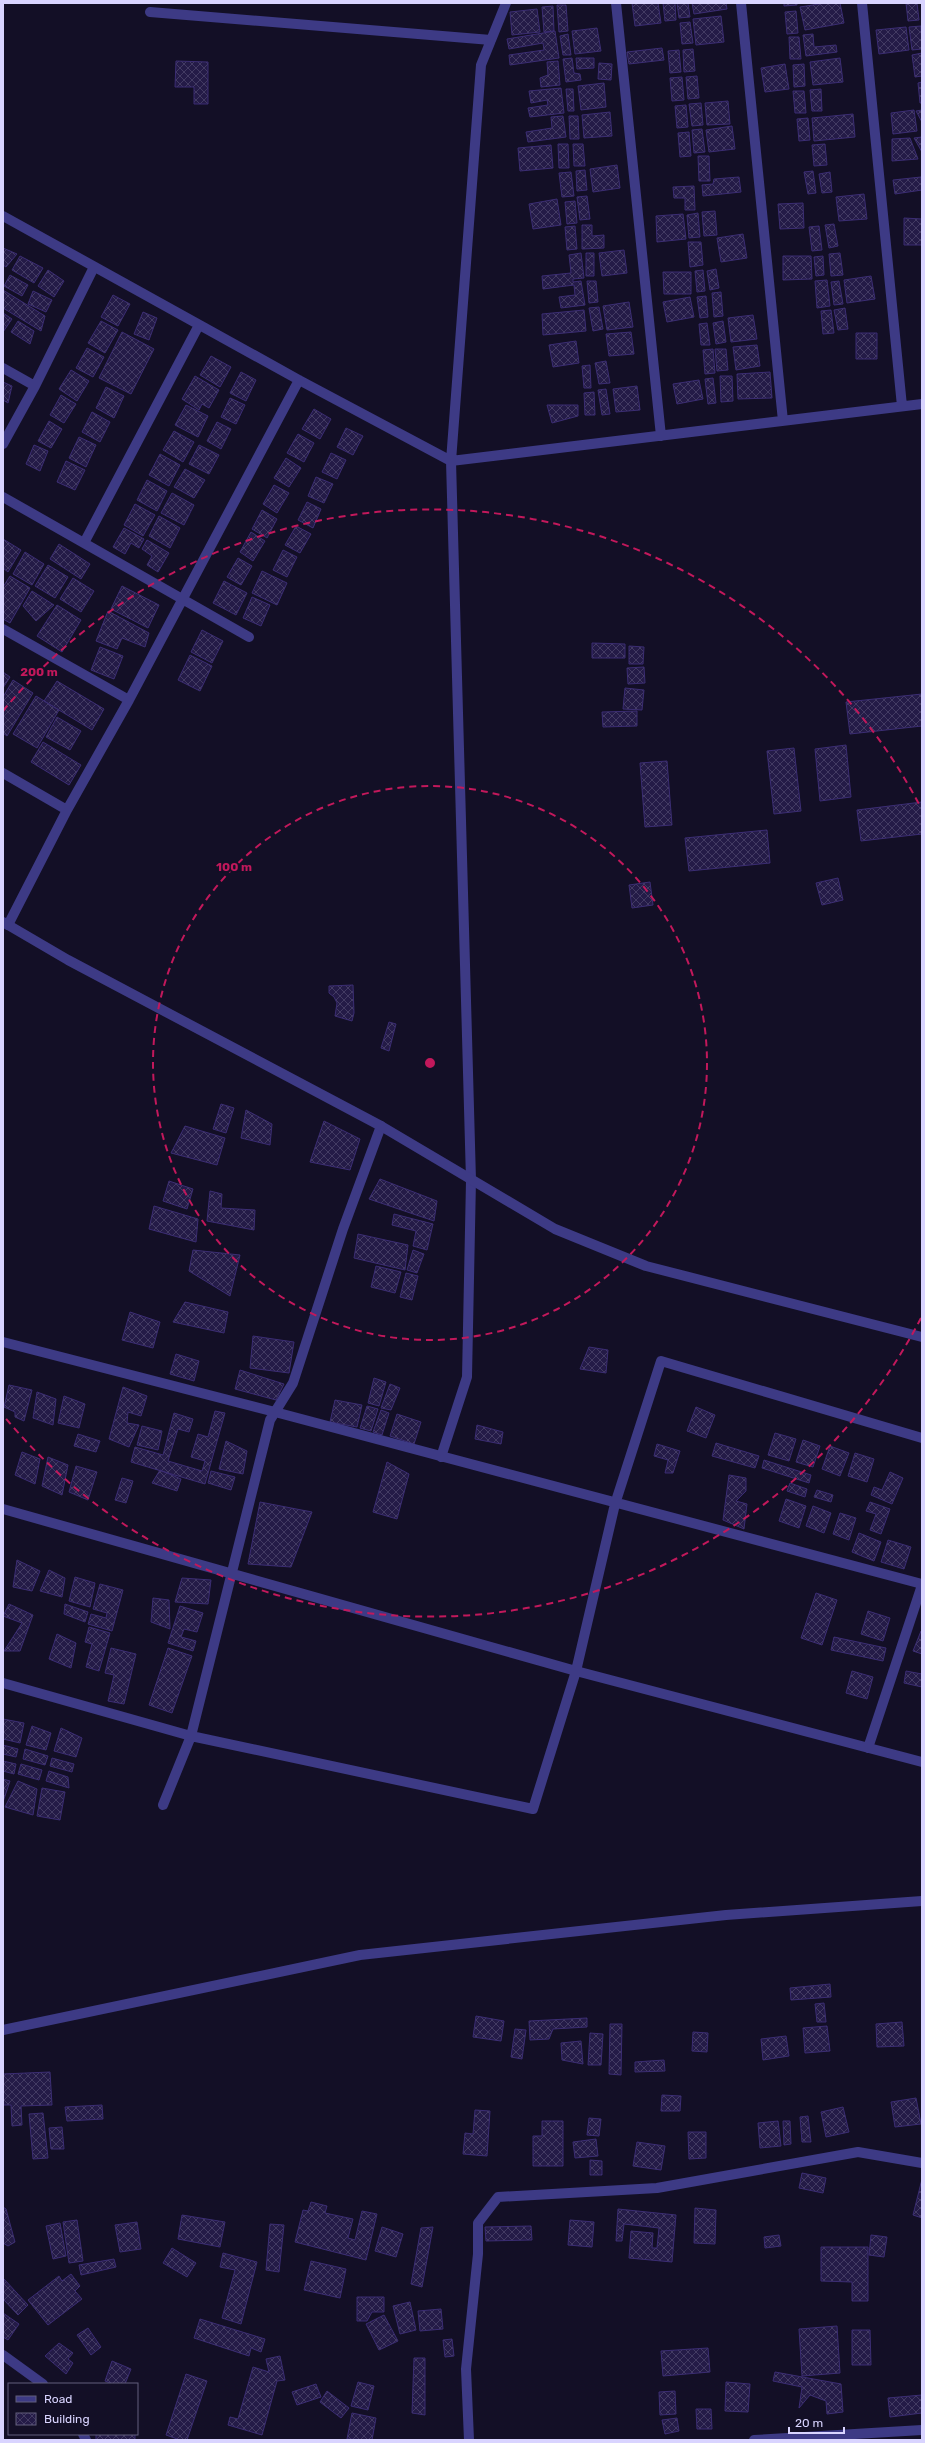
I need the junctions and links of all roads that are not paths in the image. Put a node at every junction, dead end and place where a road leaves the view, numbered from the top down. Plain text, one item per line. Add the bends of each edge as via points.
1 (506, 3) edge
2 (616, 3) edge
3 (741, 3) edge
4 (862, 3) edge
5 (150, 12) dead end
6 (491, 40) junction
7 (3, 216) edge
8 (94, 267) junction
9 (199, 325) junction
10 (3, 368) edge
11 (299, 380) junction
12 (35, 386) junction
13 (922, 404) edge
14 (902, 406) junction
15 (783, 421) junction
16 (661, 436) junction
17 (3, 444) edge
18 (451, 461) junction
19 (3, 497) edge
20 (84, 543) junction
21 (183, 599) junction
22 (3, 628) edge
23 (249, 637) dead end
24 (129, 700) junction
25 (3, 773) edge
26 (67, 810) junction
27 (6, 924) edge
28 (381, 1126) junction
29 (471, 1180) junction
30 (922, 1337) edge
31 (3, 1342) edge
32 (275, 1412) junction
33 (922, 1438) edge
34 (441, 1457) junction
35 (615, 1504) junction
36 (3, 1508) edge
37 (232, 1572) junction
38 (922, 1585) edge
39 (576, 1671) junction
40 (3, 1683) edge
41 (191, 1736) junction
42 (868, 1748) junction
43 (922, 1762) edge
44 (163, 1805) dead end
45 (922, 1901) edge
46 (3, 2030) edge
47 (922, 2162) edge
48 (3, 2355) edge
49 (42, 2383) edge
50 (922, 2430) edge
51 (469, 2440) edge
52 (754, 2440) edge

1 - 6 street
2 - 16 street
3 - 15 street
4 - 14 street
5 - 6 street
6 - 18 street via 481,65
7 - 8 street
8 - 9 street
8 - 12 street
9 - 11 street
9 - 20 street
10 - 12 street
11 - 18 street
11 - 21 street
12 - 17 street
13 - 14 street
14 - 15 street
15 - 16 street
16 - 18 street
18 - 29 street
19 - 20 street
20 - 21 street
21 - 23 street
21 - 24 street
22 - 24 street
24 - 26 street
25 - 26 street
26 - 27 street
27 - 28 street via 68,960
28 - 29 street
28 - 32 street via 343,1229 293,1383
29 - 30 street via 555,1229 646,1266
29 - 34 street via 467,1377
31 - 32 street
32 - 34 street
32 - 37 street via 270,1420
33 - 35 street via 661,1361
34 - 35 street
35 - 38 street
35 - 39 street
36 - 37 street
37 - 39 street
37 - 41 street
38 - 42 street
39 - 41 street via 533,1809
39 - 42 street
40 - 41 street
41 - 44 street
42 - 43 street
45 - 46 street via 726,1915 360,1955
47 - 51 street via 858,2152 657,2188 498,2197 478,2223 478,2254 466,2369
48 - 49 street
50 - 52 street

